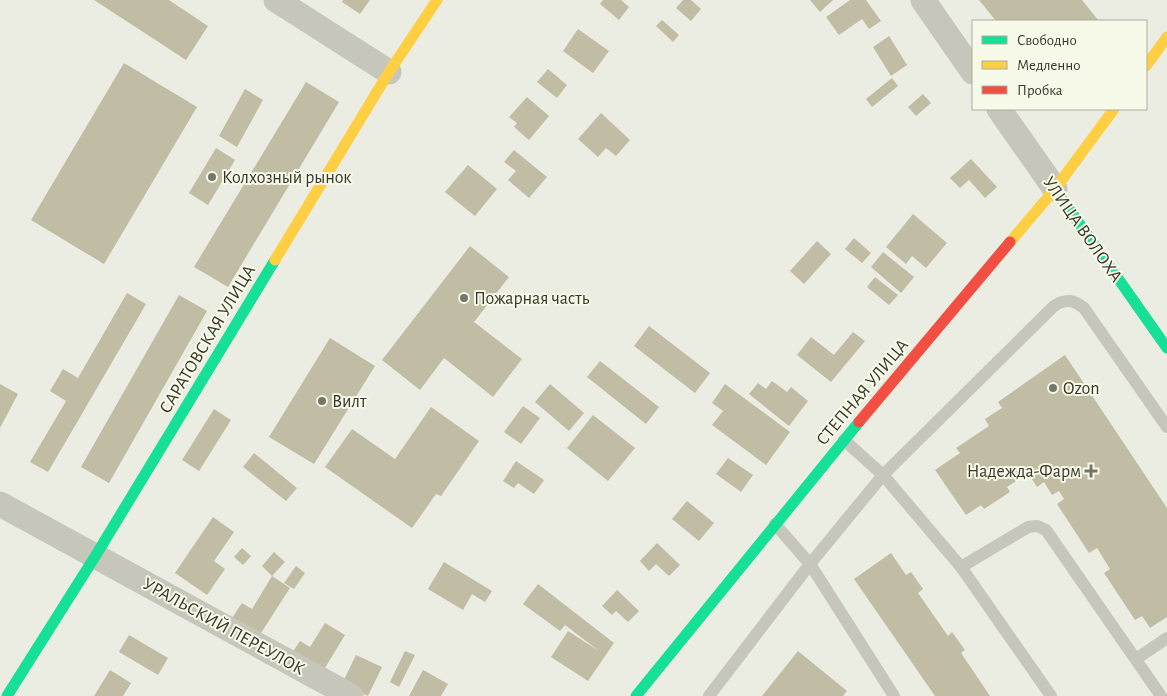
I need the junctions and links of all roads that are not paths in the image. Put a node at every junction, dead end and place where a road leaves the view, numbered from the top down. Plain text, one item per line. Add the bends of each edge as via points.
1 (276, 0) edge
2 (437, 0) edge
3 (923, 0) edge
4 (1167, 37) edge
5 (1147, 65) edge
6 (972, 71) edge
7 (389, 72) junction
8 (1000, 110) edge
9 (1113, 110) edge
10 (1055, 189) junction
11 (1167, 348) edge
12 (1167, 427) edge
13 (844, 440) junction
14 (883, 475) junction
15 (0, 504) edge
16 (775, 524) junction
17 (96, 555) junction
18 (810, 564) junction
19 (961, 567) junction
20 (1167, 638) edge
21 (1136, 659) junction
22 (7, 696) edge
23 (351, 696) edge
24 (636, 696) edge
25 (709, 696) edge
26 (894, 696) edge
27 (1051, 696) edge
28 (1161, 696) edge

1 - 7 street
2 - 7 street, САРАТОВСКАЯ УЛИЦА
3 - 6 street
4 - 5 street
7 - 17 street, САРАТОВСКАЯ УЛИЦА
8 - 10 street, УЛИЦА ВОЛОХА
9 - 10 street, СТЕПНАЯ УЛИЦА
10 - 11 street, УЛИЦА ВОЛОХА
10 - 13 street, СТЕПНАЯ УЛИЦА
12 - 14 lane via 1084,308 1070,300 1061,301
13 - 14 lane
13 - 16 street, СТЕПНАЯ УЛИЦА
14 - 18 lane
14 - 19 lane
15 - 17 street, УРАЛЬСКИЙ ПЕРЕУЛОК
16 - 18 lane
16 - 24 street, СТЕПНАЯ УЛИЦА
17 - 22 street, САРАТОВСКАЯ УЛИЦА
17 - 23 street, УРАЛЬСКИЙ ПЕРЕУЛОК
18 - 25 lane
18 - 26 lane
19 - 21 lane via 1028,527 1046,530
19 - 27 lane
20 - 21 lane
21 - 28 lane

